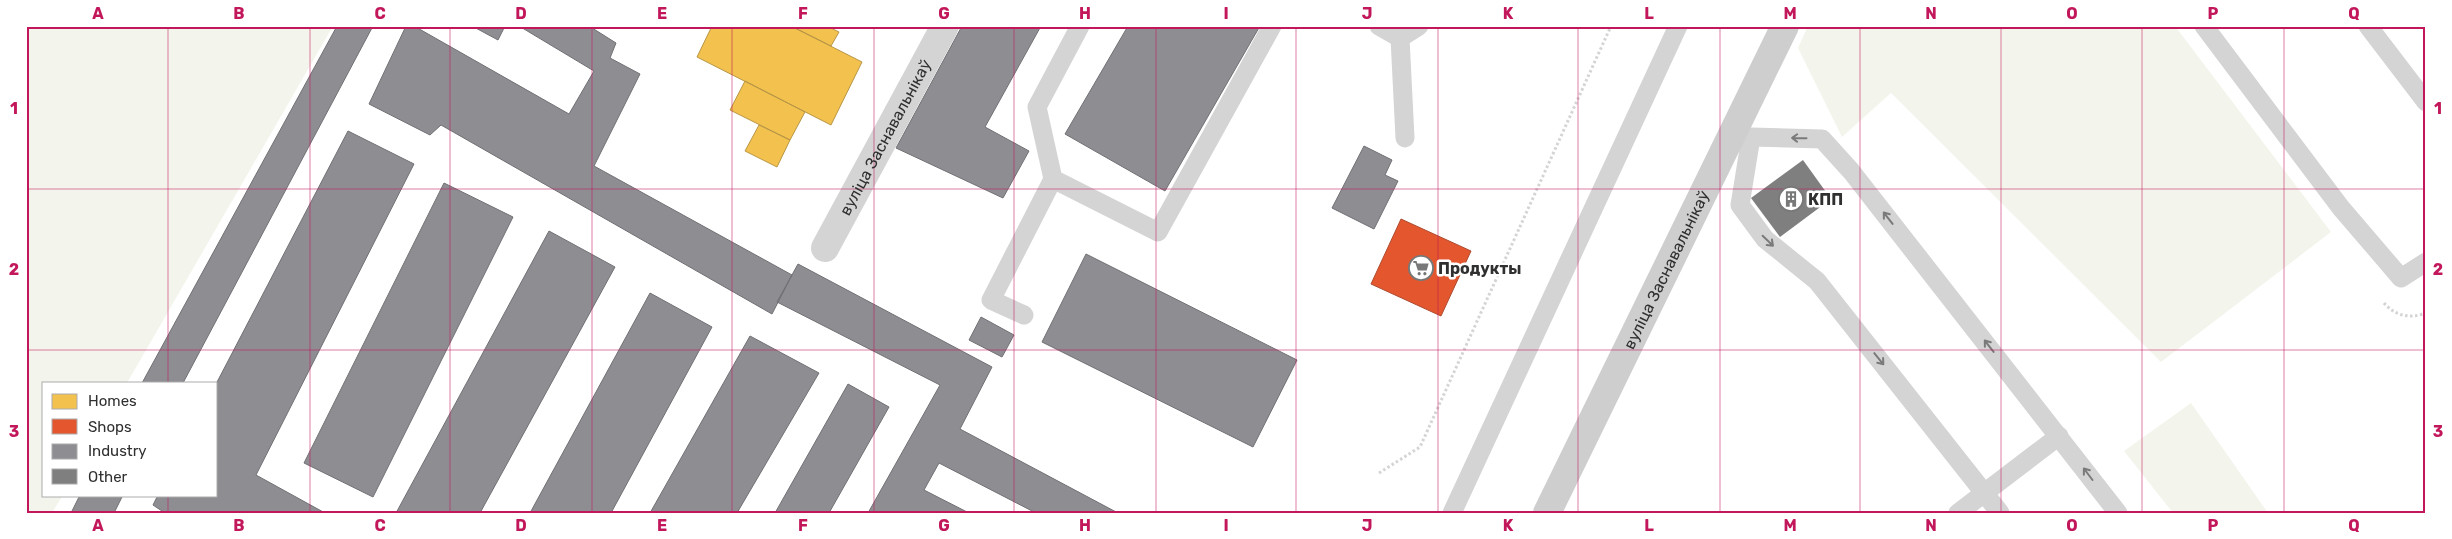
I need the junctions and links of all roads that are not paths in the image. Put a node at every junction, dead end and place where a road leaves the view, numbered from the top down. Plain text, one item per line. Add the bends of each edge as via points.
1 (945, 26) edge
2 (1080, 26) edge
3 (1272, 26) edge
4 (1380, 26) edge
5 (1419, 26) edge
6 (1678, 26) edge
7 (1785, 26) edge
8 (2204, 26) edge
9 (2368, 26) edge
10 (1400, 38) junction
11 (2426, 102) edge
12 (1743, 134) junction
13 (1405, 138) dead end
14 (1053, 178) junction
15 (825, 248) dead end
16 (2426, 262) edge
17 (1024, 315) dead end
18 (2059, 436) junction
19 (1985, 492) junction
20 (1452, 513) edge
21 (1547, 513) edge
22 (1958, 513) edge
23 (2000, 513) edge
24 (2118, 513) edge

1 - 15 street, вуліца Заснавальнікаў
2 - 14 lane via 1037,107
3 - 14 lane via 1158,232
4 - 10 lane
5 - 10 lane
6 - 20 lane
7 - 12 main road, вуліца Заснавальнікаў
8 - 16 lane via 2341,208 2400,278
9 - 11 lane
10 - 13 lane
18 -> 12 lane via 1851,171 1822,139
12 -> 19 lane via 1740,205 1765,240 1817,281
12 - 21 main road, вуліца Заснавальнікаў
14 - 17 lane via 991,300
18 - 19 lane
24 -> 18 lane
19 - 22 lane
19 - 23 lane

